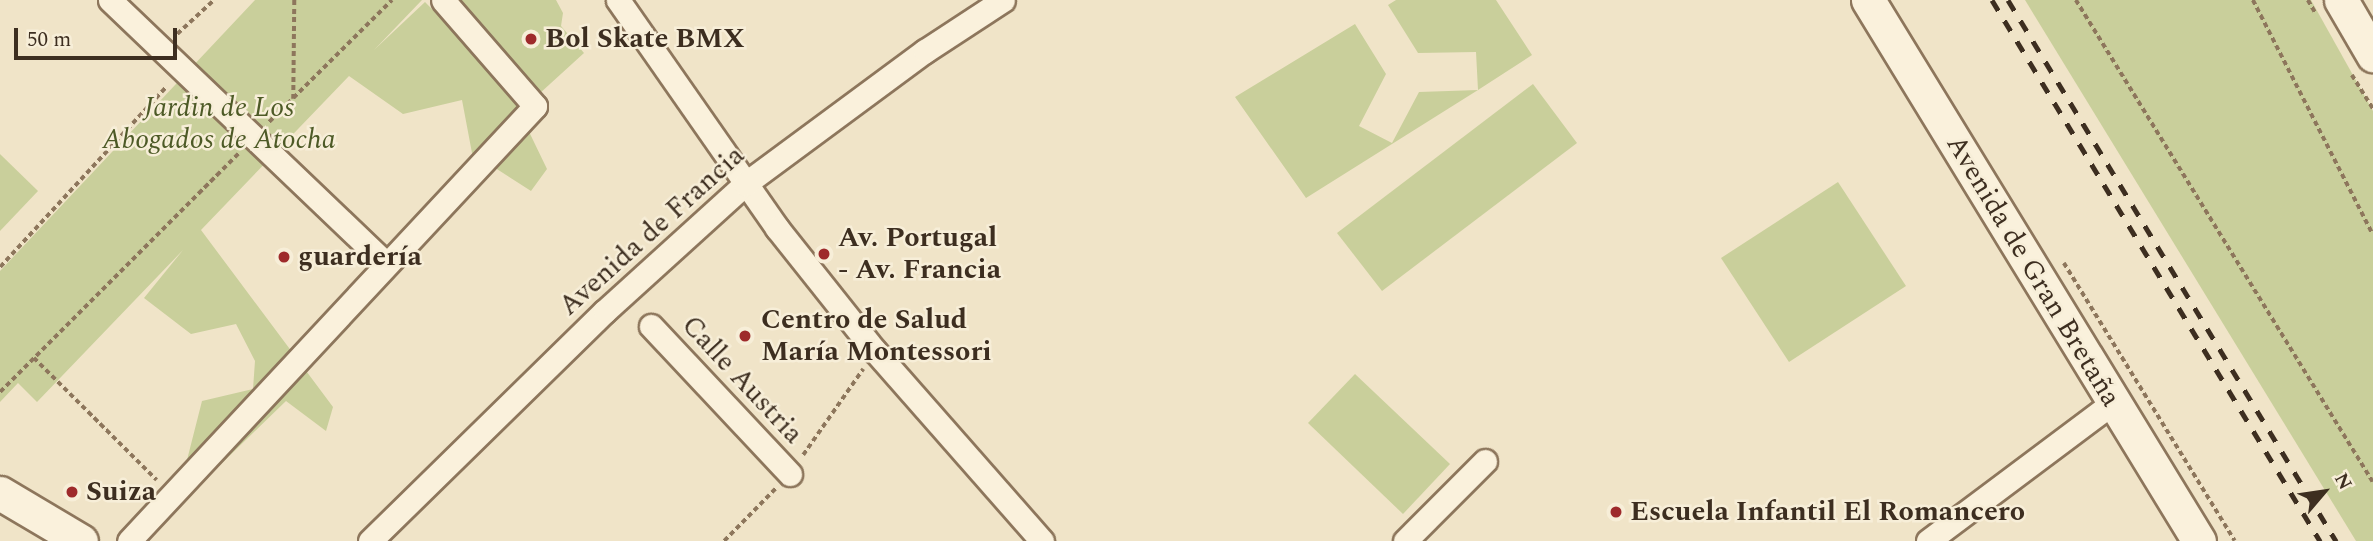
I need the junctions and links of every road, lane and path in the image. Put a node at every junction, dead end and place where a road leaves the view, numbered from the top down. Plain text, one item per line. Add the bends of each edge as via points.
1 (110, 0) edge
2 (214, 0) edge
3 (294, 0) edge
4 (392, 0) edge
5 (443, 0) edge
6 (618, 0) edge
7 (1003, 0) edge
8 (1868, 0) edge
9 (2076, 0) edge
10 (2253, 0) edge
11 (2341, 0) edge
12 (161, 49) junction
13 (2373, 55) edge
14 (183, 69) junction
15 (293, 99) junction
16 (255, 137) junction
17 (745, 184) junction
18 (2373, 234) edge
19 (2061, 259) dead end
20 (386, 264) junction
21 (0, 267) edge
22 (651, 326) dead end
23 (875, 351) junction
24 (34, 358) junction
25 (0, 392) edge
26 (2113, 402) junction
27 (1485, 461) dead end
28 (790, 474) junction
29 (2373, 482) edge
30 (0, 493) edge
31 (171, 494) junction
32 (81, 541) edge
33 (129, 541) edge
34 (370, 541) edge
35 (723, 541) edge
36 (1042, 541) edge
37 (1405, 541) edge
38 (1928, 541) edge
39 (2199, 541) edge
40 (2235, 541) edge

1 - 12 street
2 - 12 path
3 - 15 path
4 - 15 path
5 - 20 street via 536,106
6 - 17 street
7 - 17 street, Avenida de Francia via 925,51
8 - 26 street, Avenida de Gran Bretaña
9 - 29 path
10 - 18 path
11 - 13 street
12 - 14 street
14 - 16 street
14 - 21 path
15 - 16 path
16 - 20 street
16 - 24 path
17 - 23 street
17 - 34 street, Avenida de Francia via 605,311
19 - 40 path
20 - 31 street
22 - 28 street, Calle Austria
23 - 28 path, Calle Austria
23 - 36 street
24 - 25 path
24 - 31 path
26 - 38 street
26 - 39 street, Avenida de Gran Bretaña
27 - 37 street
28 - 35 path, Calle Austria
30 - 32 street
31 - 33 street

